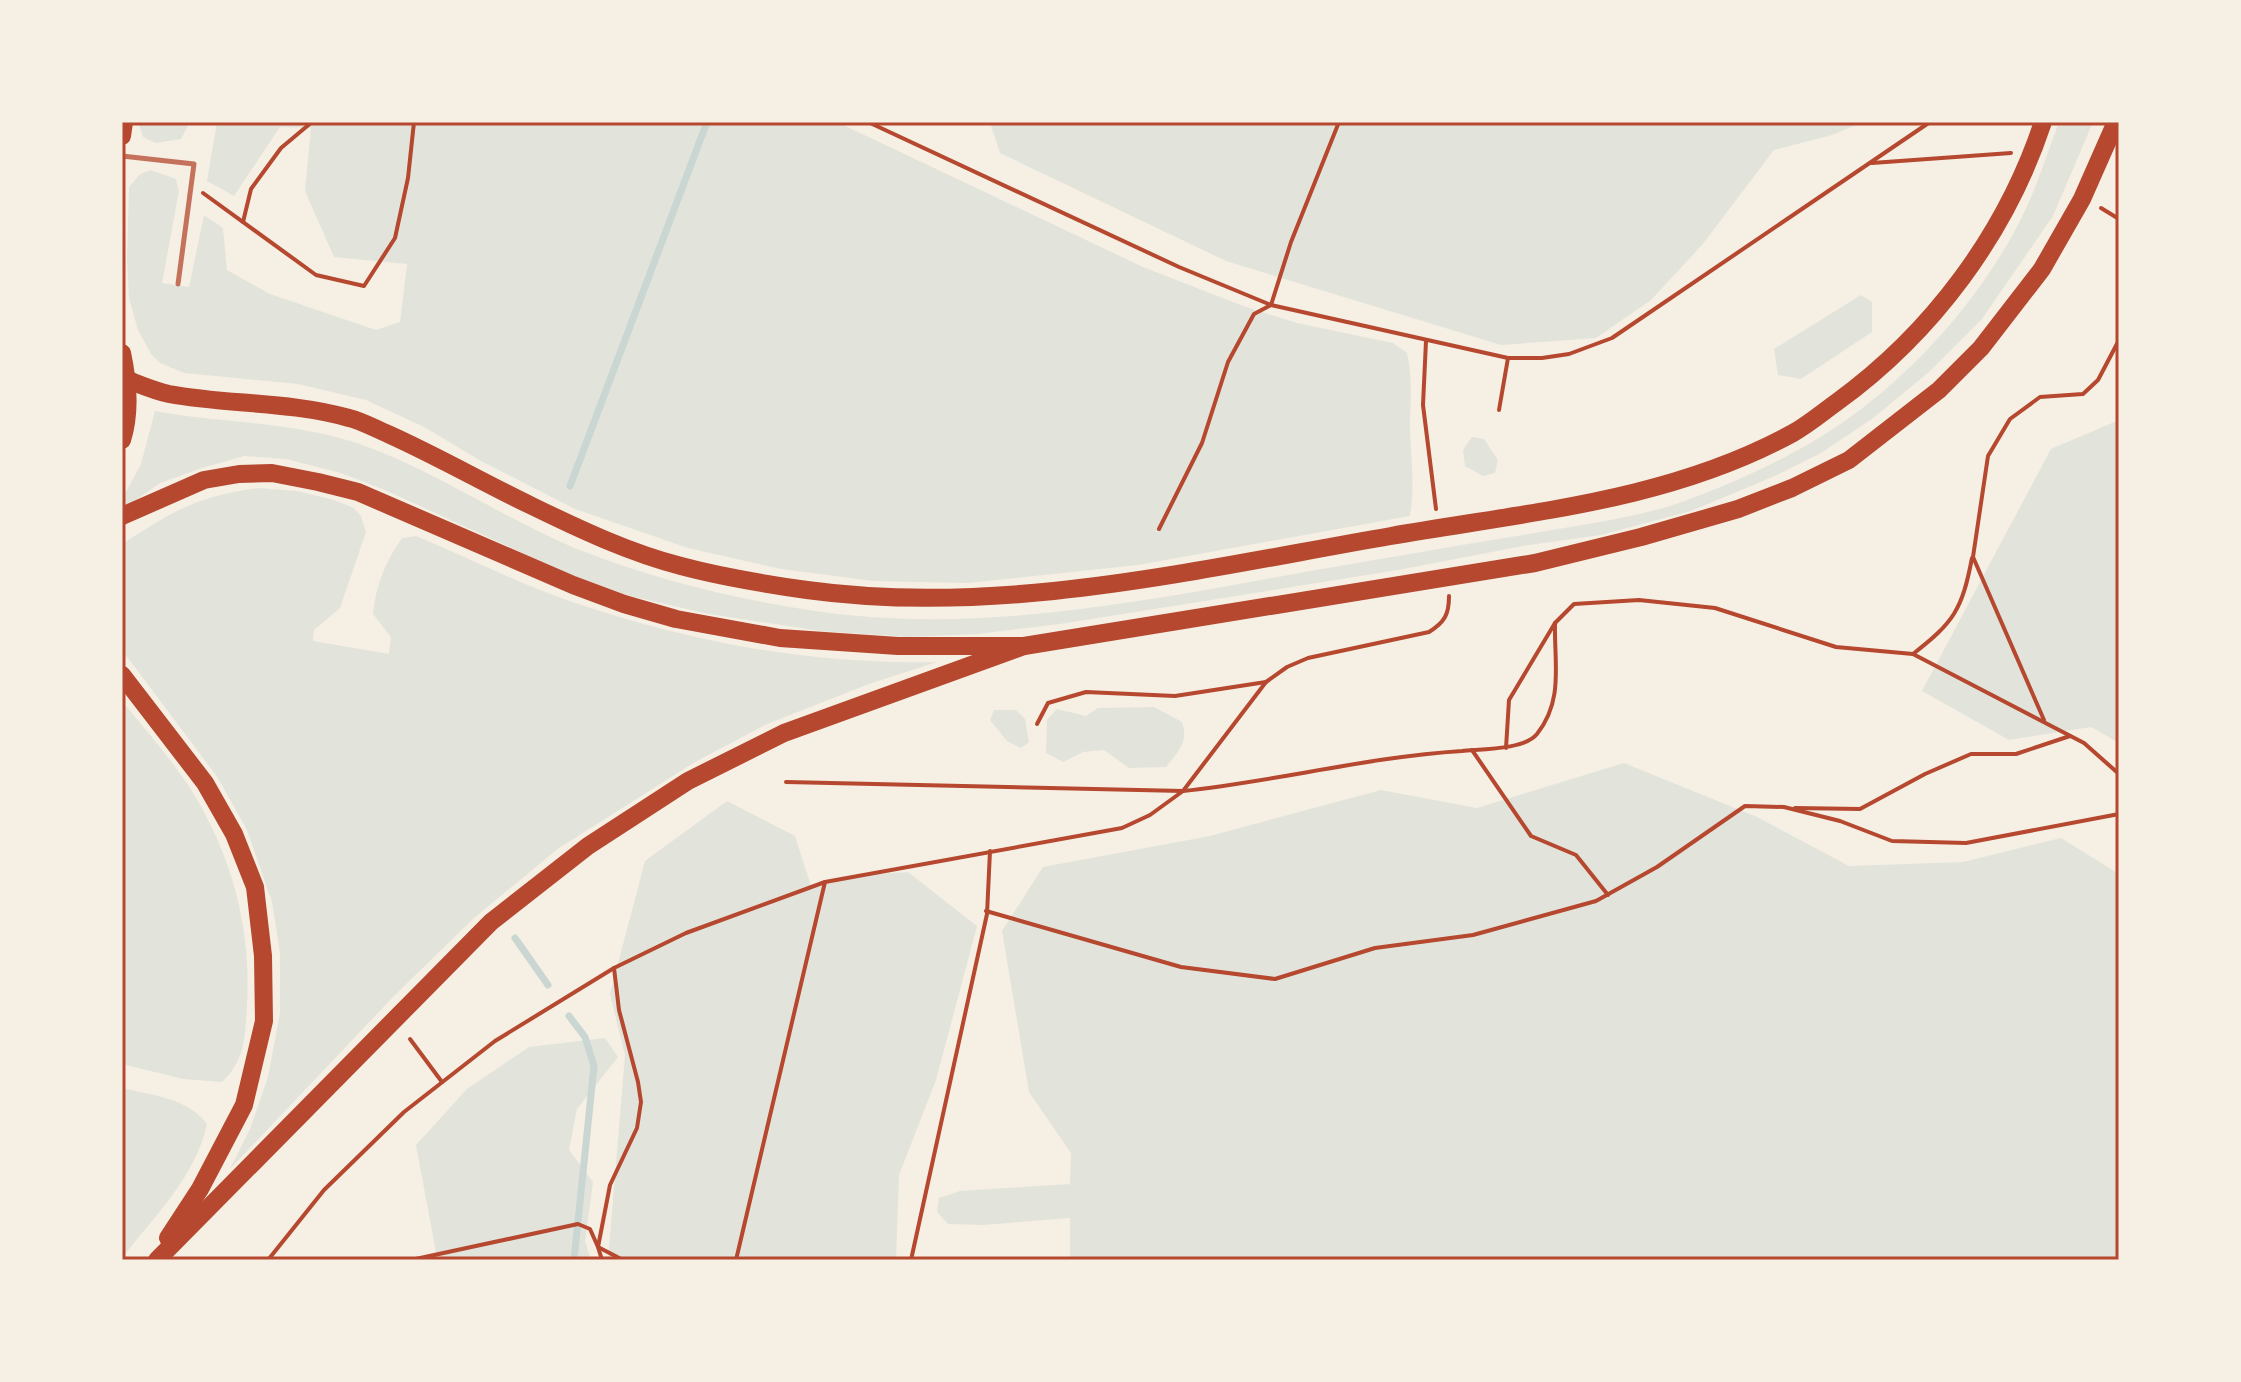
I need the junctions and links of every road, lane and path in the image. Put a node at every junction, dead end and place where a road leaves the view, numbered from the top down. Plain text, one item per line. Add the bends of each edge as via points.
1 (124, 122) edge
2 (312, 122) edge
3 (414, 122) edge
4 (868, 122) edge
5 (1339, 122) edge
6 (1930, 122) edge
7 (2043, 122) edge
8 (2116, 122) edge
9 (122, 136) edge
10 (2033, 151) junction
11 (122, 156) edge
12 (1869, 163) junction
13 (192, 184) junction
14 (243, 222) junction
15 (178, 284) dead end
16 (1271, 305) junction
17 (2119, 340) edge
18 (1426, 341) junction
19 (122, 353) edge
20 (1508, 358) junction
21 (128, 380) junction
22 (1499, 410) dead end
23 (122, 440) edge
24 (1437, 515) dead end
25 (122, 516) edge
26 (1159, 529) dead end
27 (1973, 557) junction
28 (1449, 594) dead end
29 (1555, 623) junction
30 (1024, 646) junction
31 (1913, 654) junction
32 (122, 675) edge
33 (1266, 682) junction
34 (2045, 722) junction
35 (1037, 724) dead end
36 (2071, 736) junction
37 (1506, 748) junction
38 (1472, 750) junction
39 (2119, 774) edge
40 (786, 782) dead end
41 (1183, 791) junction
42 (1784, 807) junction
43 (2119, 814) edge
44 (990, 851) junction
45 (825, 882) junction
46 (1608, 895) junction
47 (986, 911) junction
48 (614, 968) junction
49 (410, 1039) dead end
50 (442, 1082) junction
51 (598, 1247) junction
52 (155, 1260) edge
53 (268, 1260) edge
54 (411, 1260) edge
55 (602, 1260) edge
56 (623, 1260) edge
57 (736, 1260) edge
58 (911, 1260) edge

1 - 9 main road
2 - 14 path via 281,148 251,189
3 - 14 path via 395,238 364,286 316,275
4 - 16 path
5 - 16 path
6 - 12 path
7 - 10 main road
8 - 30 main road via 2082,199 2042,269 1981,348 1939,390 1849,460 1792,488 1738,509 1535,563
10 - 12 path
10 - 21 main road via 1978,255 1908,342 1797,431 1715,470 1627,496 1098,586 1004,596 861,596 738,578 677,565 607,540 352,418 166,393
11 - 13 lane via 194,164
12 - 20 path via 1612,338 1569,354
13 - 14 path
13 - 15 lane
16 - 18 path
16 - 26 path via 1254,314 1228,362 1202,443
17 - 27 path via 2098,380 2083,394 2040,397 2010,419 1988,456
18 - 20 path
18 - 24 path via 1423,405
19 - 21 main road
20 - 22 path
21 - 23 main road
25 - 30 main road via 204,480 272,473 358,492 573,585 676,619 780,638 898,646
27 - 31 path via 1965,595 1943,630
27 - 34 path
28 - 33 path via 1446,618 1429,632 1308,658
29 - 31 path via 1574,604 1639,600 1715,608 1836,647
29 - 37 path via 1509,700
29 - 37 path via 1557,690 1550,714 1535,737
30 - 52 main road via 784,733 688,781 588,846 491,922
31 - 34 path
32 - 52 main road via 205,783 234,834 255,887 263,956 264,1021 244,1105
33 - 35 path via 1175,696 1086,692 1048,703
33 - 41 path
34 - 36 path
36 - 39 path
36 - 42 path via 2016,754 1971,754 1860,809
37 - 38 path
38 - 41 path
38 - 46 path via 1531,836 1576,855
40 - 41 path
41 - 44 path via 1122,828
42 - 43 path via 1892,841 1966,843
42 - 46 path via 1745,806
44 - 45 path
44 - 47 path
45 - 48 path via 686,933
45 - 57 path
46 - 47 path via 1473,935 1375,948 1275,979 1181,967
47 - 58 path
48 - 50 path via 495,1041
48 - 51 path via 641,1102 637,1128 610,1185
49 - 50 path
50 - 53 path via 324,1190
51 - 54 path via 590,1229 578,1224
51 - 55 path
51 - 56 path

